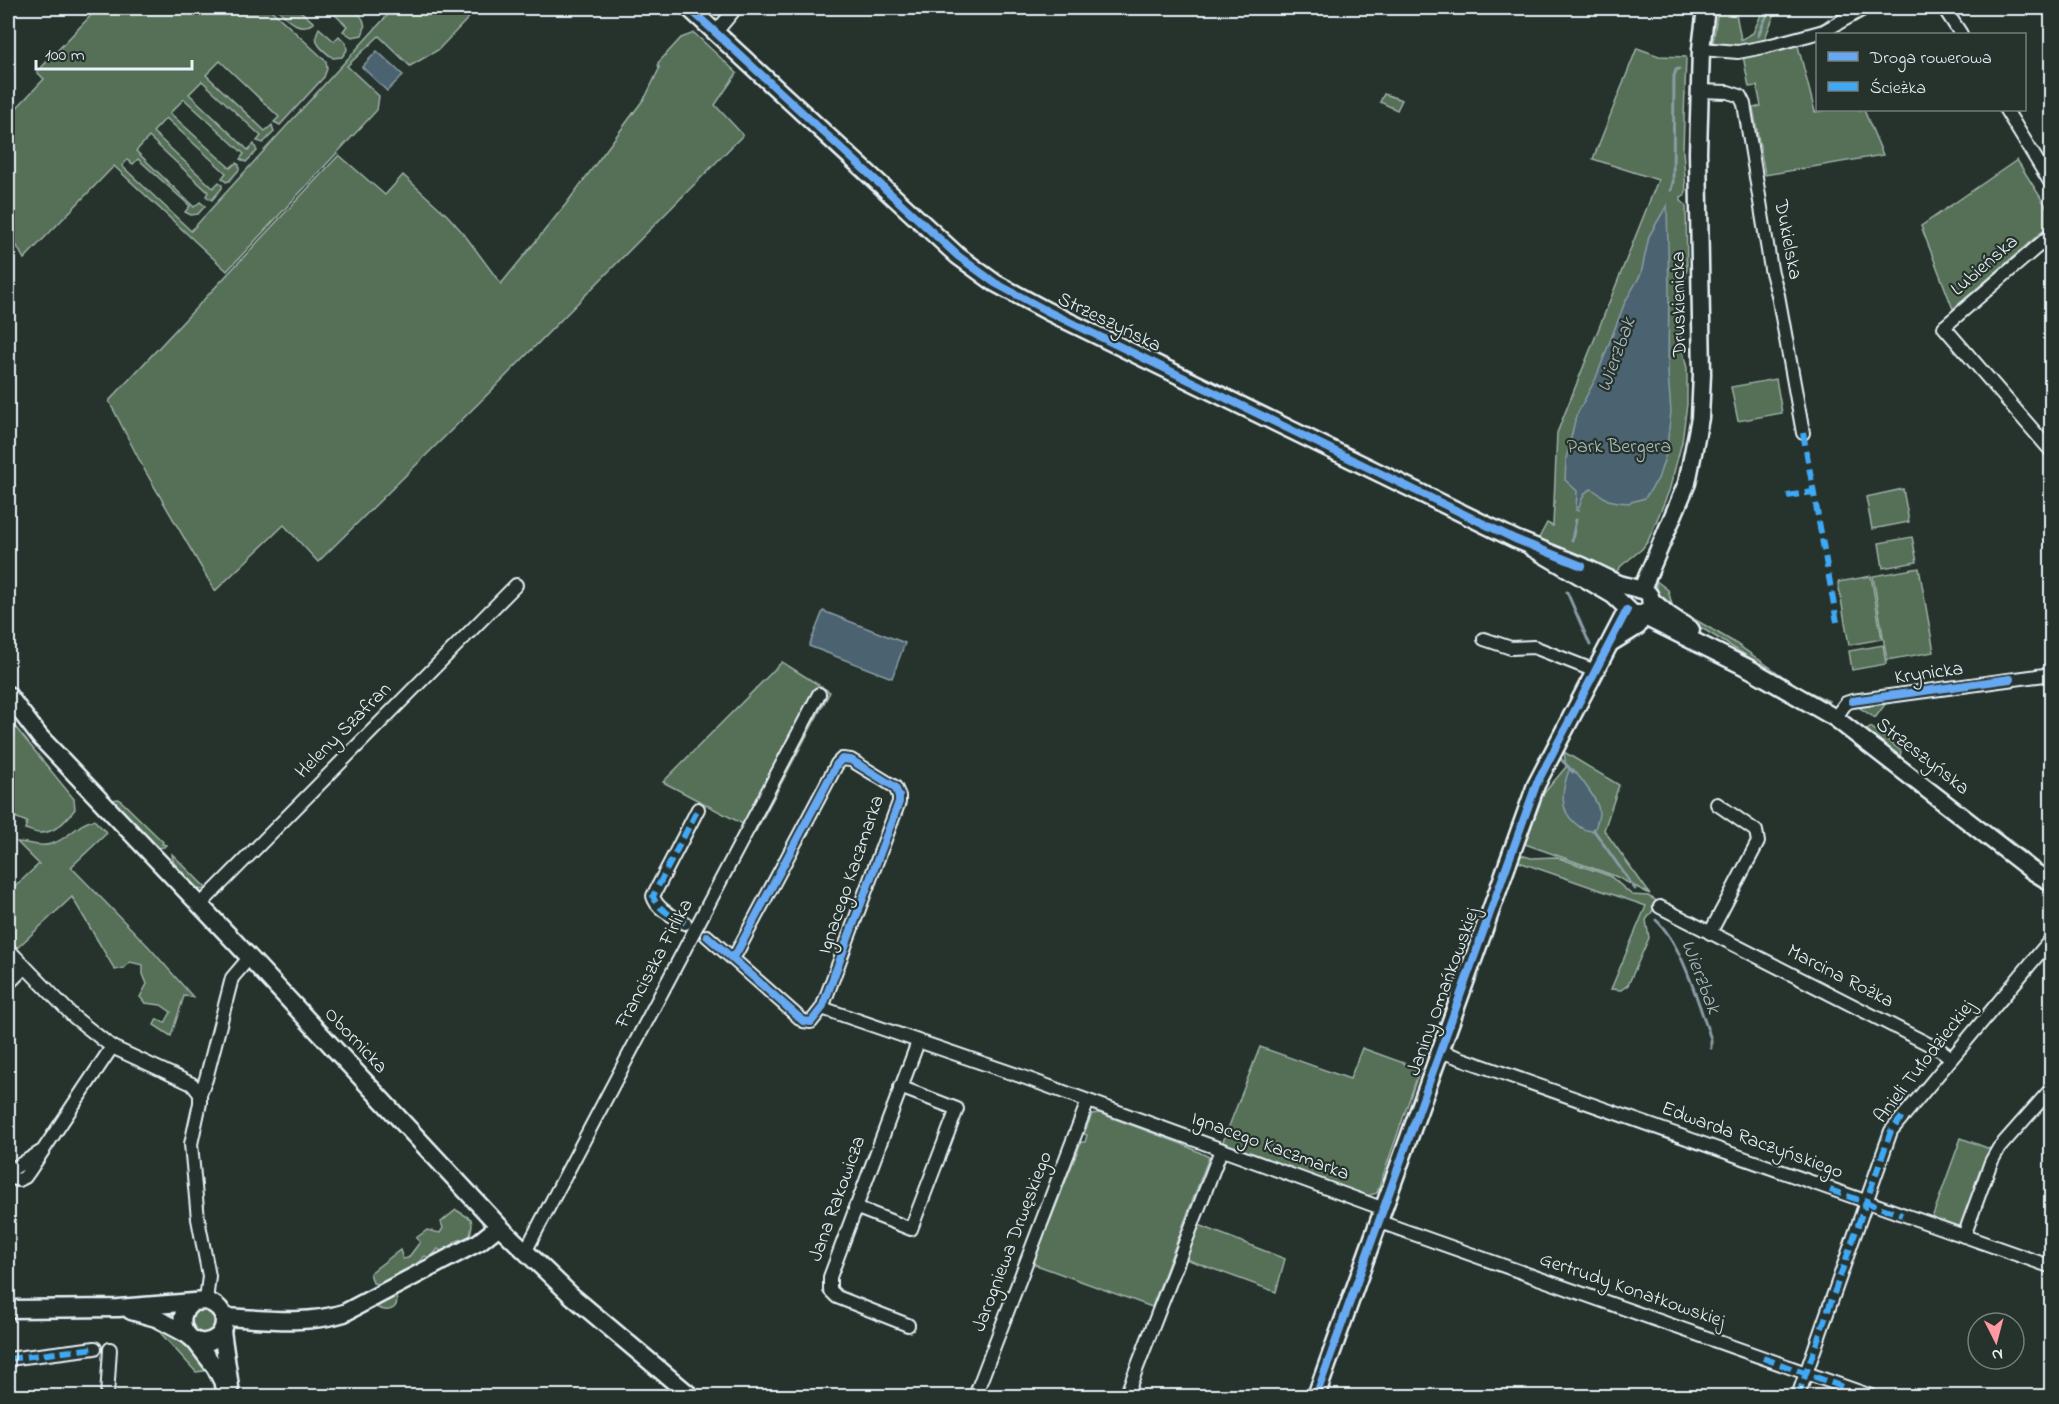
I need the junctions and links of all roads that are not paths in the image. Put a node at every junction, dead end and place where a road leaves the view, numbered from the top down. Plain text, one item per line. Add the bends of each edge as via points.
1 (689, 8) edge
2 (736, 8) edge
3 (1706, 8) edge
4 (1865, 8) edge
5 (1944, 8) edge
6 (716, 32) junction
7 (1816, 33) edge
8 (1816, 33) edge
9 (1960, 33) edge
10 (1701, 49) junction
11 (1700, 91) junction
12 (2007, 111) edge
13 (2052, 185) edge
14 (2052, 234) edge
15 (1803, 433) dead end
16 (2052, 452) edge
17 (1531, 547) junction
18 (516, 585) dead end
19 (1643, 593) junction
20 (1631, 610) junction
21 (1484, 639) dead end
22 (1750, 669) junction
23 (1595, 671) junction
24 (2052, 674) edge
25 (819, 693) dead end
26 (8, 695) edge
27 (1836, 718) junction
28 (1717, 804) dead end
29 (698, 809) dead end
30 (2031, 870) junction
31 (2052, 883) edge
32 (2052, 892) edge
33 (200, 905) junction
34 (1660, 907) dead end
35 (685, 922) dead end
36 (1710, 933) junction
37 (707, 936) dead end
38 (2052, 938) edge
39 (8, 949) edge
40 (732, 957) junction
41 (249, 958) junction
42 (25, 967) junction
43 (8, 984) edge
44 (822, 1008) junction
45 (918, 1042) junction
46 (112, 1047) junction
47 (1440, 1051) junction
48 (1951, 1058) junction
49 (900, 1087) junction
50 (2052, 1088) edge
51 (200, 1094) junction
52 (1088, 1101) junction
53 (1221, 1150) junction
54 (42, 1151) dead end
55 (1867, 1203) junction
56 (855, 1207) junction
57 (1382, 1215) junction
58 (499, 1227) junction
59 (1964, 1236) junction
60 (525, 1252) junction
61 (2052, 1267) edge
62 (200, 1302) junction
63 (118, 1308) junction
64 (8, 1309) edge
65 (223, 1324) junction
66 (908, 1325) dead end
67 (190, 1337) junction
68 (95, 1348) dead end
69 (110, 1349) dead end
70 (8, 1359) edge
71 (1806, 1373) junction
72 (107, 1396) edge
73 (231, 1396) edge
74 (691, 1396) edge
75 (975, 1396) edge
76 (1126, 1396) edge
77 (1316, 1396) edge
78 (1798, 1396) edge
79 (1871, 1396) edge

1 - 6 street, Strzeszyńska
2 - 6 street
3 - 10 street, Druskienicka
4 - 7 street
5 - 9 street
6 - 17 street, Strzeszyńska via 946,244 995,283
8 - 10 street via 1738,52
10 - 11 street, Druskienicka
11 - 15 street, Dukielska via 1728,92 1740,96 1744,104
11 - 19 street, Druskienicka via 1700,418 1687,483
12 - 13 street
14 - 16 street, Lubieńska via 1944,327
17 - 19 street, Strzeszyńska
17 - 20 street, Strzeszyńska via 1613,595
18 - 33 street, Heleny Szafran
19 - 20 street via 1627,594
19 - 20 street via 1649,610
19 - 22 street, Strzeszyńska via 1670,616
20 - 22 street, Strzeszyńska
20 - 23 street, Janiny Omańkowskiej via 1638,627 1612,643
21 - 23 street via 1511,648 1533,647
22 - 27 street, Strzeszyńska
23 - 47 street, Janiny Omańkowskiej via 1536,785
24 - 27 street, Krynicka via 1852,701
25 - 60 street, Franciszka Firlika
26 - 33 street, Obornicka via 40,737
27 - 30 street, Strzeszyńska
28 - 36 street via 1756,831 1758,842
29 - 35 street, Franciszka Firlika via 653,896 659,907
30 - 31 street, Strzeszyńska
30 - 32 street, Strzeszyńska
33 - 41 street, Obornicka
34 - 36 street, Marcina Rożka
36 - 48 street, Marcina Rożka
37 - 40 street, Franciszka Firlika
38 - 48 street, Anieli Tułodzieckiej
39 - 42 street
40 - 44 street, Franciszka Firlika via 803,1021 811,1022
40 - 44 street, Ignacego Kaczmarka via 837,765 842,759 851,760 895,787 899,802
41 - 51 street via 232,978
41 - 58 street, Obornicka
42 - 43 street
42 - 46 street via 74,1017
44 - 45 street, Ignacego Kaczmarka
45 - 49 street, Jana Rakowicza
45 - 52 street, Ignacego Kaczmarka
46 - 51 street via 192,1084
46 - 54 street
47 - 55 street, Edwarda Raczyńskiego
47 - 57 street, Janiny Omańkowskiej
48 - 55 street, Anieli Tułodzieckiej via 1891,1131
49 - 56 street, Jana Rakowicza
49 - 56 street via 957,1109 910,1229
50 - 59 street via 1999,1148
51 - 62 street via 191,1144 198,1219 209,1276
52 - 53 street, Ignacego Kaczmarka
52 - 75 street, Jarogniewa Drwęskiego
53 - 57 street, Ignacego Kaczmarka
53 - 76 street
55 - 59 street, Edwarda Raczyńskiego
55 - 71 street, Anieli Tułodzieckiej
56 - 66 street, Jana Rakowicza via 830,1276 830,1290 837,1297
57 - 71 street, Gertrudy Konatkowskiej
57 - 77 street, Janiny Omańkowskiej
58 - 60 street, Obornicka
58 - 65 street via 470,1247 338,1315
59 - 61 street, Edwarda Raczyńskiego
60 - 74 street, Obornicka
62 - 63 street
62 - 65 street via 218,1306
62 - 67 street via 187,1308 183,1316
63 - 64 street
63 - 67 street via 156,1318
65 - 67 street via 217,1338 210,1341
65 - 73 street
67 - 73 street via 215,1367
68 - 70 street
69 - 72 street
71 - 78 street, Anieli Tułodzieckiej
71 - 79 street, Gertrudy Konatkowskiej

